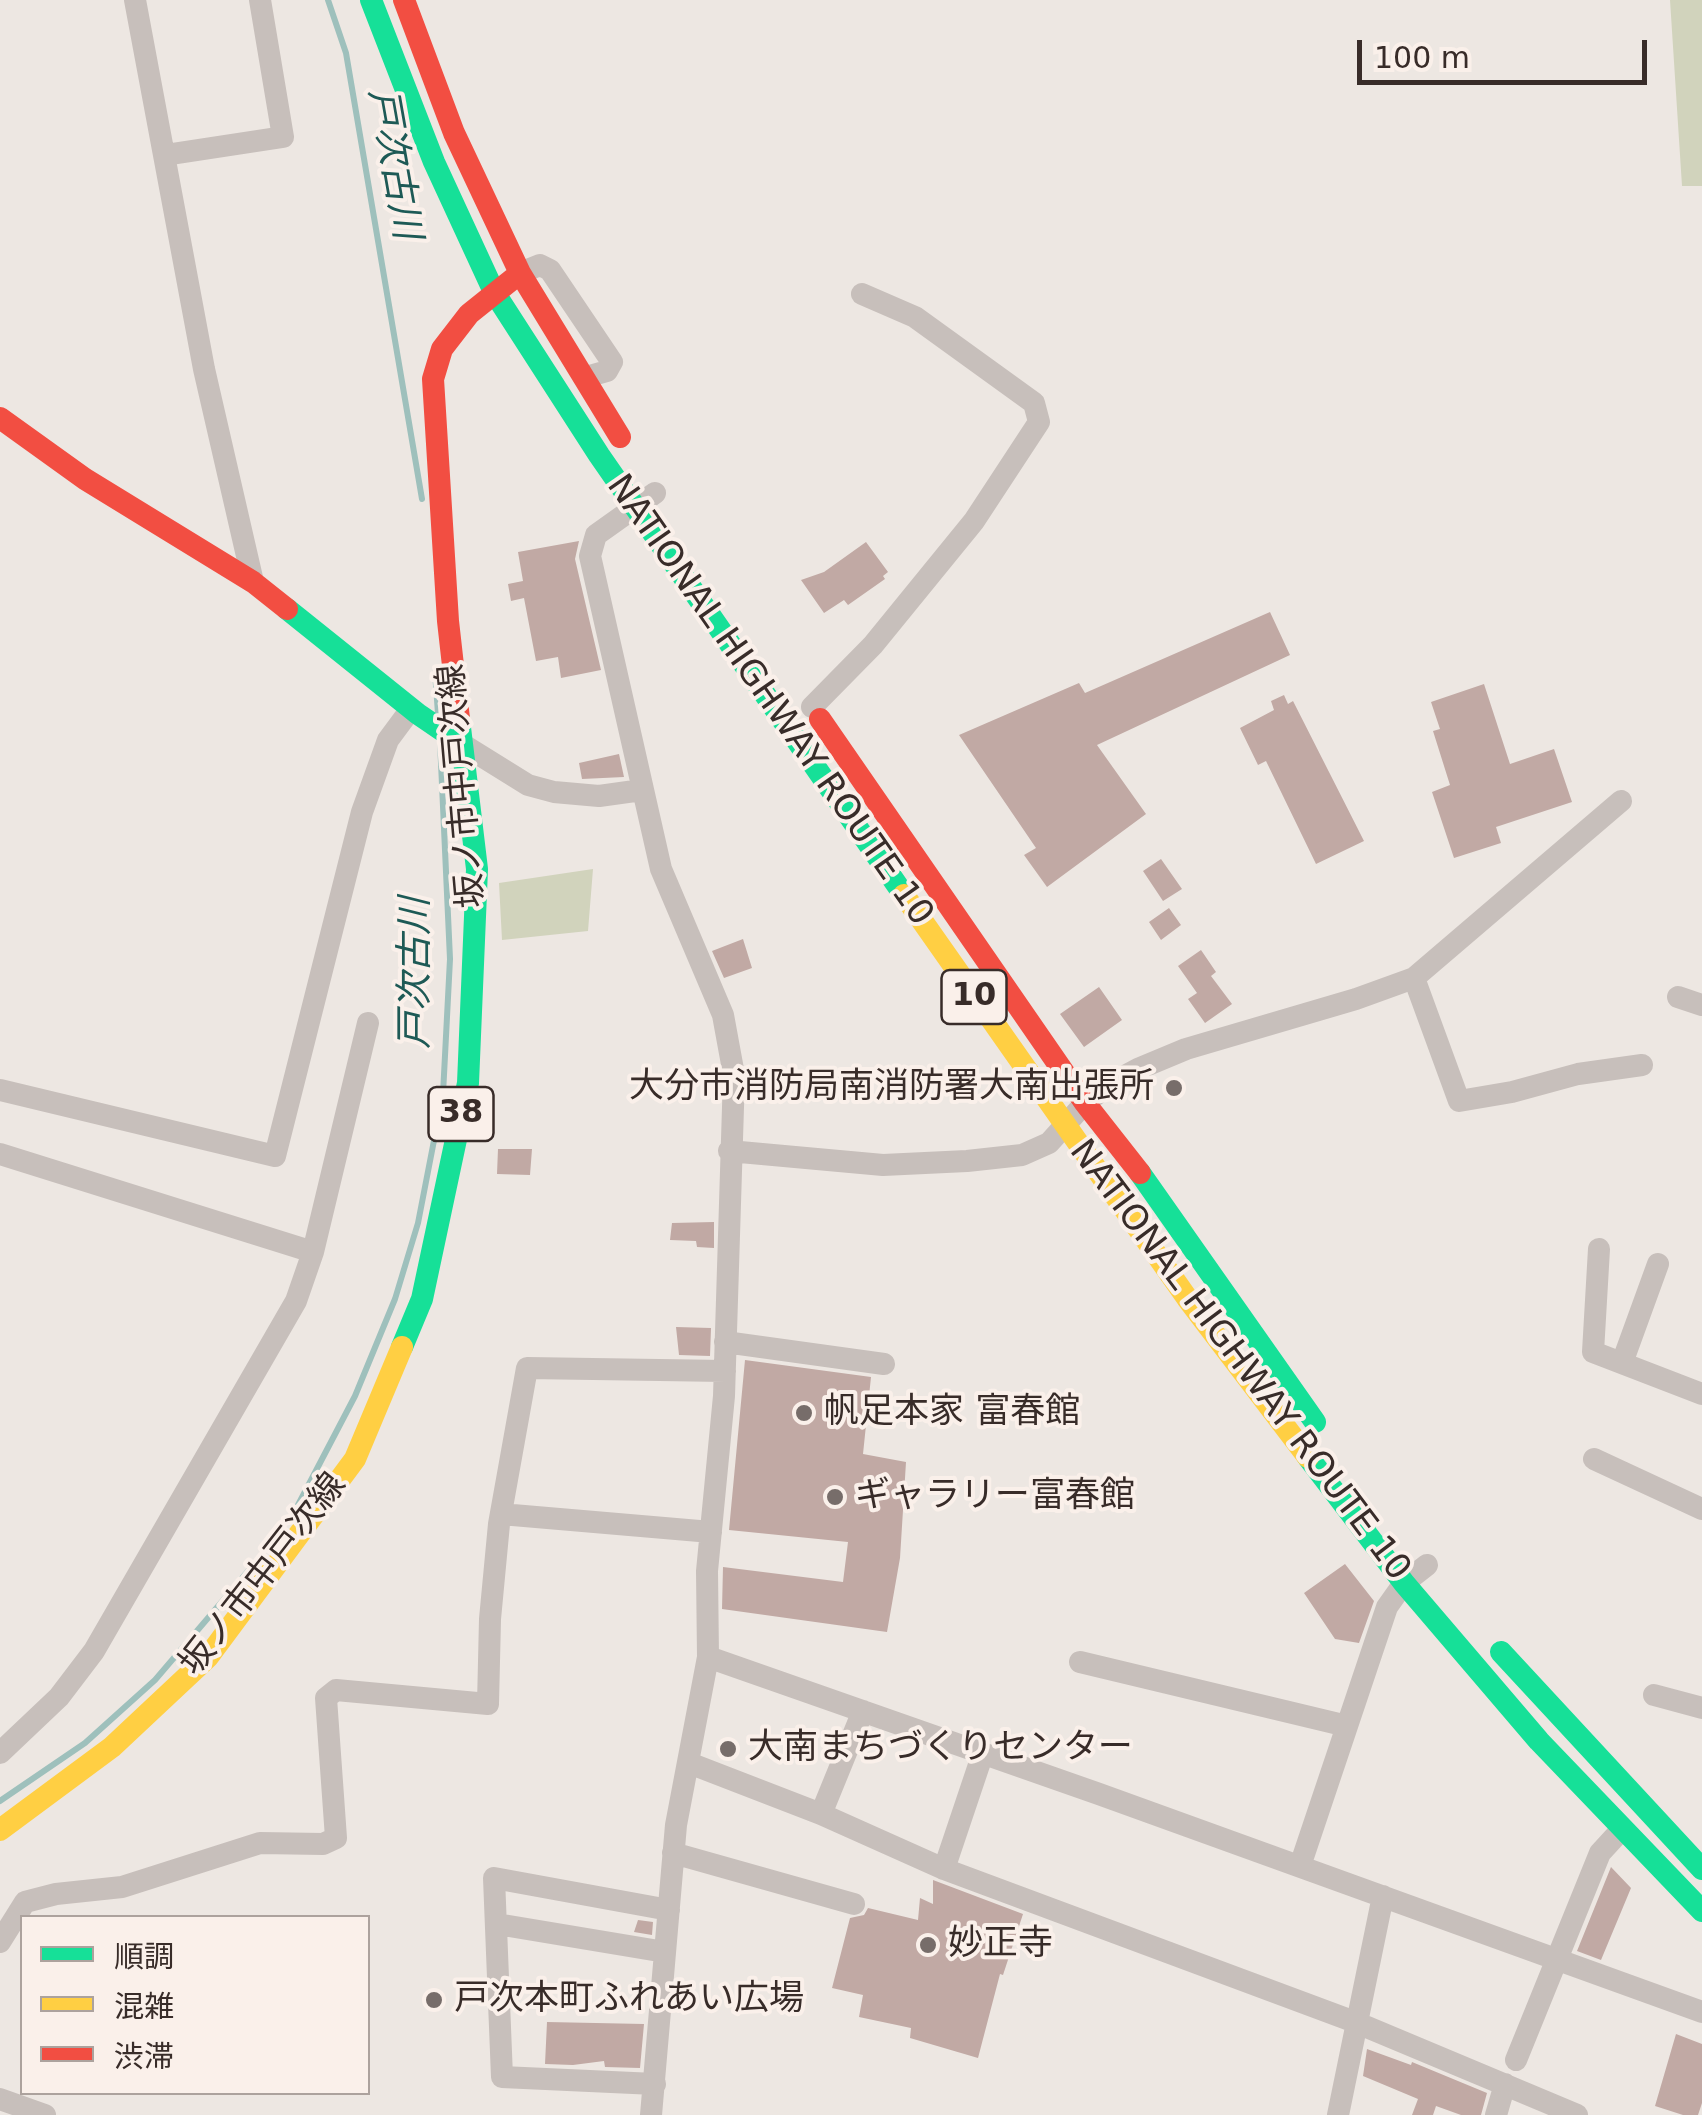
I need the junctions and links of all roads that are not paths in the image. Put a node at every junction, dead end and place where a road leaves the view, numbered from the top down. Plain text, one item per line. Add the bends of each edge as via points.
1 (135, 0) edge
2 (260, 0) edge
3 (371, 0) edge
4 (404, 0) edge
5 (165, 155) junction
6 (520, 273) junction
7 (494, 292) junction
8 (862, 294) dead end
9 (0, 418) edge
10 (651, 485) joint
11 (636, 508) junction
12 (253, 582) junction
13 (806, 699) joint
14 (414, 712) junction
15 (455, 740) junction
16 (642, 790) junction
17 (1620, 800) dead end
18 (1414, 978) junction
19 (1678, 997) dead end
20 (1702, 1005) edge
21 (368, 1022) dead end
22 (1642, 1065) dead end
23 (0, 1090) edge
24 (1085, 1102) junction
25 (1065, 1127) junction
26 (730, 1151) junction
27 (0, 1154) edge
28 (1599, 1249) dead end
29 (312, 1252) junction
30 (1658, 1264) dead end
31 (725, 1342) junction
32 (1622, 1363) junction
33 (884, 1364) dead end
34 (725, 1371) junction
35 (1702, 1394) edge
36 (1323, 1434) dead end
37 (1594, 1459) dead end
38 (1702, 1508) edge
39 (501, 1514) junction
40 (711, 1532) junction
41 (1426, 1565) dead end
42 (1404, 1583) junction
43 (1487, 1636) dead end
44 (708, 1657) junction
45 (1080, 1662) dead end
46 (1654, 1694) dead end
47 (1702, 1708) edge
48 (863, 1712) junction
49 (1347, 1726) junction
50 (0, 1753) edge
51 (983, 1754) junction
52 (689, 1762) junction
53 (821, 1814) junction
54 (1622, 1829) junction
55 (0, 1830) edge
56 (674, 1853) junction
57 (1300, 1866) junction
58 (1702, 1868) edge
59 (944, 1870) junction
60 (1383, 1896) junction
61 (854, 1904) dead end
62 (669, 1910) junction
63 (1702, 1911) edge
64 (498, 1924) junction
65 (0, 1942) edge
66 (665, 1952) junction
67 (1558, 1960) junction
68 (1702, 2012) edge
69 (1355, 2022) junction
70 (1516, 2060) dead end
71 (655, 2084) junction
72 (1506, 2084) junction
73 (0, 2100) edge
74 (45, 2115) edge
75 (651, 2115) edge
76 (1338, 2115) edge
77 (1496, 2115) edge
78 (1577, 2115) edge

1 - 5 street
2 - 5 street via 283,137
3 - 7 main road, NATIONAL HIGHWAY ROUTE 10 / 10
4 - 6 main road, NATIONAL HIGHWAY ROUTE 10 via 454,132
5 - 12 street
6 - 7 main road, 坂ノ市中戸次線 / 38
6 - 10 main road, NATIONAL HIGHWAY ROUTE 10
7 - 11 main road, NATIONAL HIGHWAY ROUTE 10 / 10
7 - 15 main road, 坂ノ市中戸次線 / 38 via 442,349 433,379
8 - 13 street via 915,317 1034,403 1038,422 974,520 874,645
9 - 12 main road
10 - 11 street
11 - 16 street via 596,535 590,556
11 - 25 main road, NATIONAL HIGHWAY ROUTE 10 / 10
12 - 14 main road
13 - 24 main road, NATIONAL HIGHWAY ROUTE 10 / 10
14 - 15 main road
14 - 23 street via 388,740 362,812 276,1156
15 - 16 street via 528,785 554,792 600,796
15 - 55 main road, 坂ノ市中戸次線 / 38 via 477,869 468,1082 422,1300 355,1460 208,1658 112,1747
16 - 26 street via 661,869 722,1015 734,1075
17 - 18 street
18 - 22 street via 1459,1101
18 - 24 street via 1186,1049
19 - 20 street
21 - 29 street
24 - 25 street
24 - 36 main road, NATIONAL HIGHWAY ROUTE 10 / 10
25 - 26 street via 1049,1144 1022,1155 967,1162 882,1165
25 - 42 main road, NATIONAL HIGHWAY ROUTE 10 / 10
26 - 31 street
27 - 29 street
28 - 32 street via 1593,1352
29 - 50 street via 296,1301 94,1651 59,1697
30 - 32 street
31 - 33 street
31 - 34 street
32 - 35 street
34 - 39 street via 527,1368
34 - 40 street
37 - 38 street
39 - 40 street
39 - 65 street via 488,1704 336,1690 326,1698 336,1838 324,1844 260,1843 122,1887 25,1902
40 - 44 street
41 - 42 street
42 - 49 street via 1388,1607
42 - 54 main road, NATIONAL HIGHWAY ROUTE 10 / 10
43 - 58 main road
44 - 48 street
44 - 52 street
45 - 49 street
46 - 47 street
48 - 51 street
48 - 53 street
49 - 57 street
51 - 57 street
51 - 59 street
52 - 53 street
52 - 56 street
53 - 59 street
54 - 63 main road, NATIONAL HIGHWAY ROUTE 10 / 10
54 - 67 street via 1600,1853
56 - 61 street
56 - 62 street
57 - 60 street
59 - 69 street
60 - 67 street
60 - 69 street
62 - 64 street via 494,1878
62 - 66 street
64 - 66 street
64 - 71 street via 502,2077
66 - 71 street
67 - 68 street
67 - 70 street
69 - 72 street
69 - 76 street
71 - 75 street
72 - 77 street
72 - 78 street
73 - 74 street

